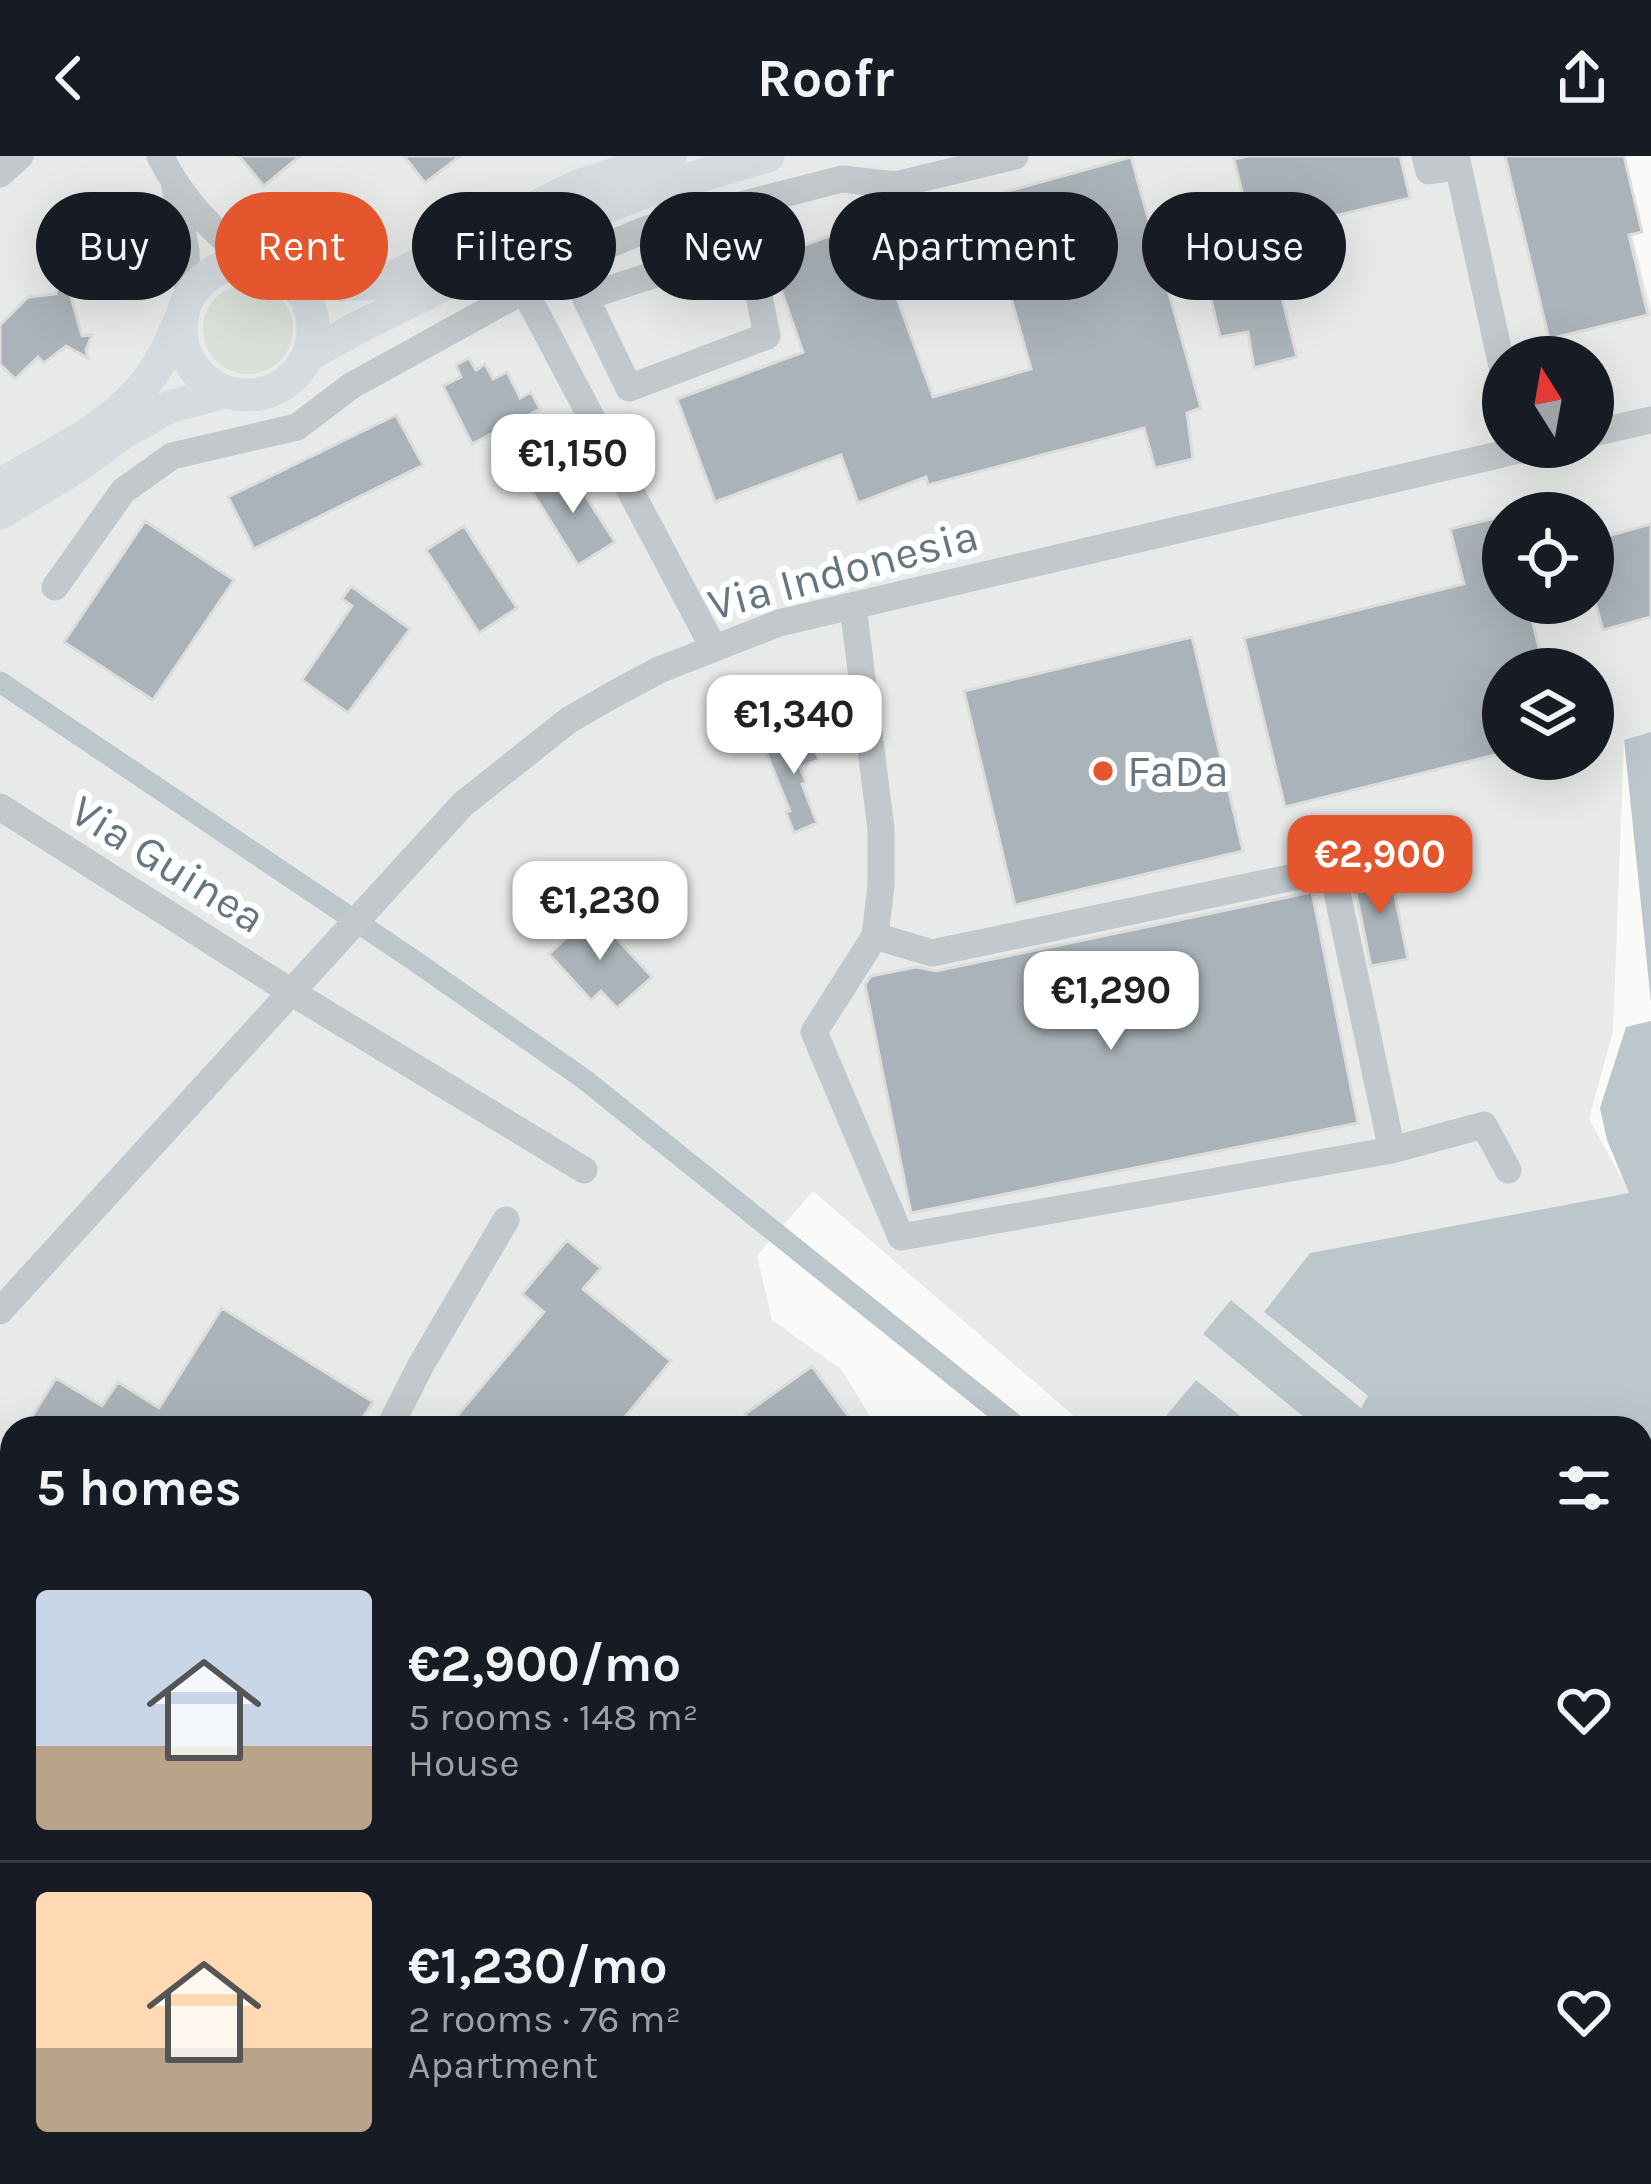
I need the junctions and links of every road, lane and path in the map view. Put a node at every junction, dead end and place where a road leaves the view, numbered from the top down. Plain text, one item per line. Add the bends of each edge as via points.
1 (20, 156) edge
2 (160, 156) edge
3 (670, 156) edge
4 (768, 156) edge
5 (1015, 156) edge
6 (1425, 156) edge
7 (1457, 162) edge
8 (0, 174) edge
9 (175, 187) junction
10 (792, 192) edge
11 (215, 233) edge
12 (215, 272) edge
13 (640, 279) edge
14 (388, 281) edge
15 (307, 300) edge
16 (510, 300) edge
17 (529, 300) edge
18 (760, 300) edge
19 (185, 307) junction
20 (1495, 336) edge
21 (609, 348) junction
22 (309, 355) junction
23 (565, 367) junction
24 (224, 392) junction
25 (1651, 419) edge
26 (1614, 428) edge
27 (1482, 458) edge
28 (0, 485) edge
29 (0, 512) edge
30 (55, 586) dead end
31 (853, 606) junction
32 (713, 646) junction
33 (0, 808) edge
34 (875, 936) junction
35 (291, 992) junction
36 (1392, 1150) junction
37 (584, 1170) dead end
38 (1508, 1170) dead end
39 (506, 1220) dead end
40 (0, 1311) edge
41 (395, 1416) edge

1 - 8 street
2 - 9 street
3 - 14 main road via 576,187
4 - 22 main road via 590,213
5 - 10 street via 895,184 842,179
6 - 7 street via 1429,171
7 - 20 street
9 - 11 street
9 - 19 street
12 - 19 main road
13 - 21 street via 585,297
15 - 22 main road via 314,329
16 - 30 street via 351,386 297,427 172,456 123,490
17 - 23 street
18 - 21 street via 767,336 628,388
19 - 24 main road via 182,341 191,364
19 - 28 main road via 140,390 79,440
21 - 23 street
22 - 24 main road via 277,389
23 - 32 street
24 - 29 main road via 169,407
25 - 26 street
27 - 31 street, Via Indonesia
31 - 32 street, Via Indonesia
31 - 34 street via 880,829
32 - 35 street, Via Indonesia via 569,720 463,805
33 - 35 street, Via Guinea
34 - 36 street via 932,953 1333,869
34 - 36 street via 814,1032 902,1237
35 - 37 street, Via Guinea
35 - 40 street, Via Indonesia
36 - 38 street via 1484,1125
39 - 41 street

